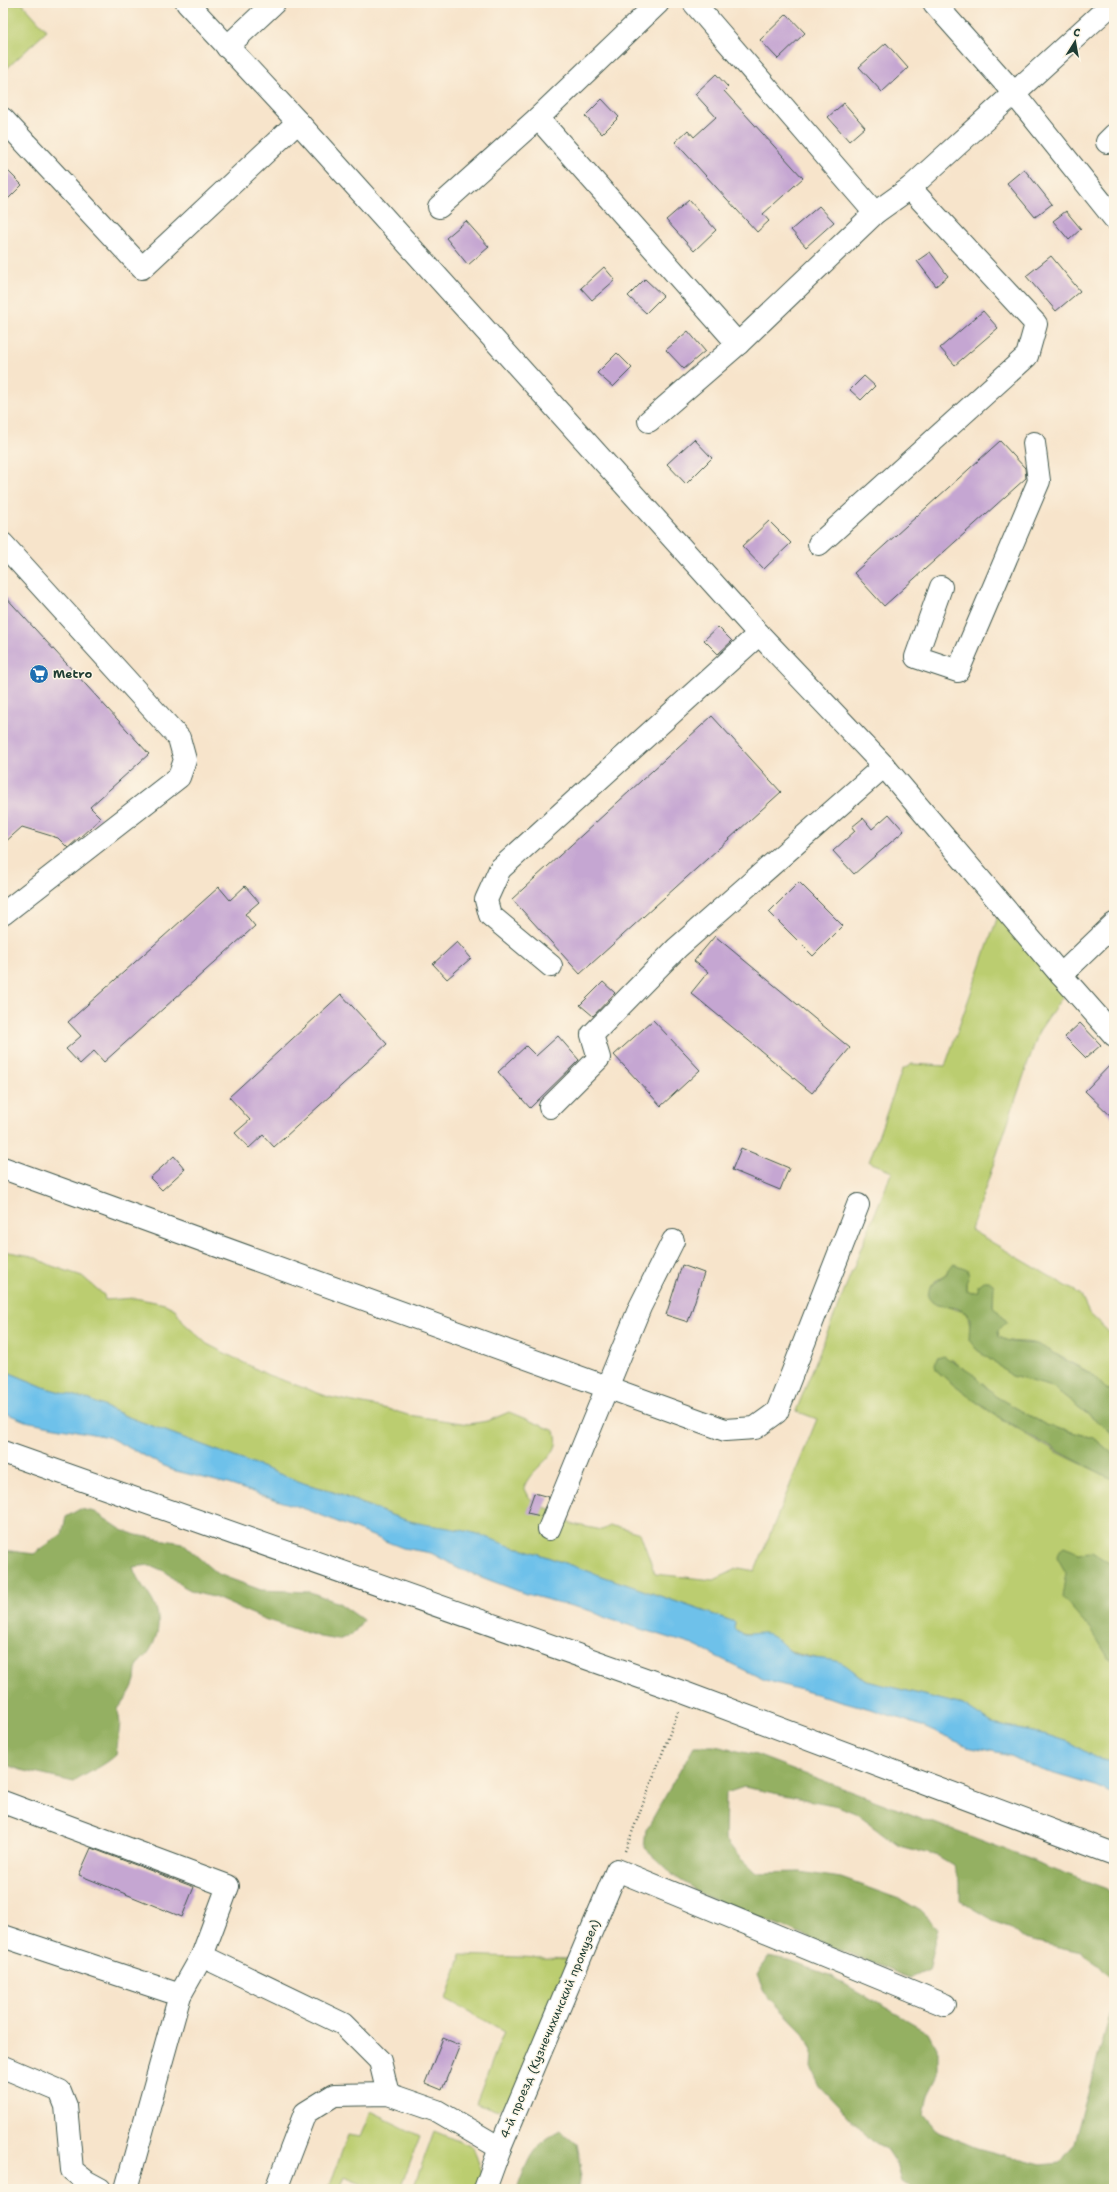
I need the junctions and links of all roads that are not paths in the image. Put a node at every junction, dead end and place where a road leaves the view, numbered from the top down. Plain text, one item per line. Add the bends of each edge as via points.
1 (186, 3) edge
2 (274, 3) edge
3 (658, 3) edge
4 (694, 3) edge
5 (934, 3) edge
6 (1113, 3) edge
7 (227, 48) junction
8 (1013, 92) junction
9 (538, 118) junction
10 (3, 119) edge
11 (298, 122) junction
12 (910, 188) junction
13 (439, 207) dead end
14 (875, 213) junction
15 (1114, 218) edge
16 (738, 344) junction
17 (649, 421) dead end
18 (1034, 443) dead end
19 (3, 544) edge
20 (819, 544) dead end
21 (941, 588) dead end
22 (759, 634) junction
23 (884, 766) junction
24 (3, 914) edge
25 (1114, 924) edge
26 (551, 966) dead end
27 (1060, 975) junction
28 (1104, 1016) edge
29 (1114, 1035) edge
30 (550, 1107) dead end
31 (3, 1168) edge
32 (858, 1205) dead end
33 (673, 1241) dead end
34 (608, 1388) junction
35 (3, 1452) edge
36 (548, 1529) dead end
37 (4, 1806) edge
38 (1114, 1854) edge
39 (3, 1936) edge
40 (202, 1956) junction
41 (180, 1996) junction
42 (945, 2005) dead end
43 (3, 2067) edge
44 (388, 2094) junction
45 (500, 2148) junction
46 (100, 2189) edge
47 (126, 2189) edge
48 (276, 2189) edge
49 (485, 2189) edge

1 - 7 street
2 - 7 street
3 - 9 street
4 - 14 street
5 - 8 street
6 - 8 street
7 - 11 street
8 - 12 street
8 - 15 street
9 - 13 street
9 - 16 street
10 - 11 street via 142,268
11 - 22 street
12 - 14 street
12 - 20 street via 1036,324 1027,356
14 - 16 street
16 - 17 street
18 - 21 street via 1039,481 958,671 916,657
19 - 24 street via 179,738 185,760 179,777
22 - 23 street
22 - 26 street via 500,869 486,900 490,915
23 - 27 street
23 - 30 street via 677,948 592,1035 599,1058
25 - 27 street
27 - 28 street
28 - 29 street
31 - 34 street
32 - 34 street via 777,1412 755,1428 725,1430
33 - 34 street via 640,1307
34 - 36 street
35 - 38 street via 685,1693
37 - 40 street via 228,1886
39 - 41 street
40 - 41 street
40 - 44 street via 343,2024 380,2061
41 - 47 street
42 - 45 street, 4-й проезд (Кузнечихинский промузел) via 617,1870
43 - 46 street via 60,2091 66,2106 72,2170
44 - 45 street via 437,2111
44 - 48 street via 334,2095 305,2113
45 - 49 street, 4-й проезд (Кузнечихинский промузел)

